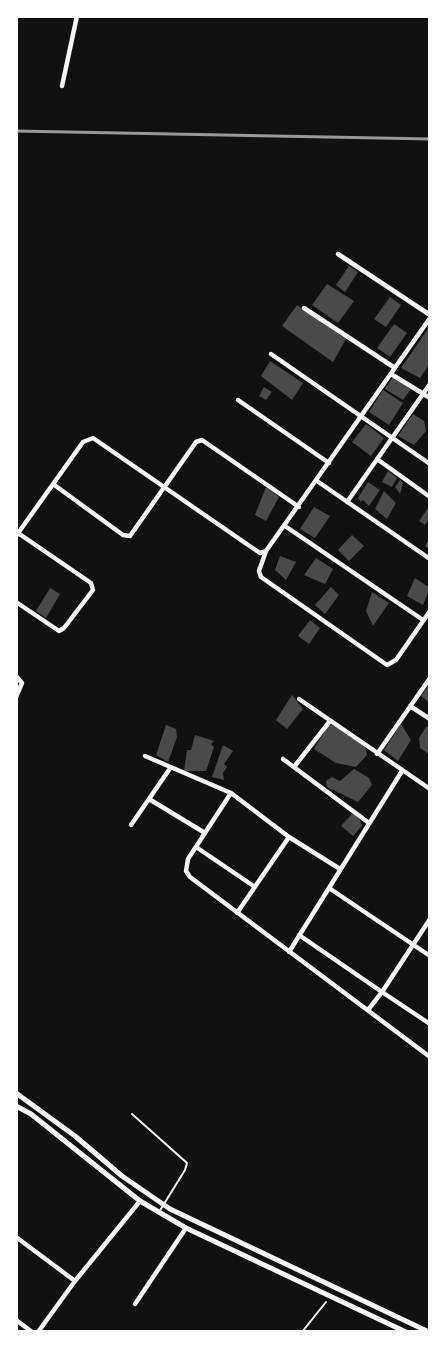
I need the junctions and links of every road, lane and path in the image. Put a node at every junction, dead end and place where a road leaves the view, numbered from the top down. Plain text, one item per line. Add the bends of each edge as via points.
1 (77, 16) edge
2 (62, 86) dead end
3 (338, 254) dead end
4 (304, 308) dead end
5 (430, 316) edge
6 (271, 354) dead end
7 (395, 368) junction
8 (391, 374) junction
9 (430, 384) edge
10 (423, 393) junction
11 (430, 398) edge
12 (238, 400) dead end
13 (361, 417) junction
14 (392, 438) junction
15 (377, 459) junction
16 (329, 463) junction
17 (430, 464) edge
18 (317, 481) junction
19 (53, 484) junction
20 (165, 487) junction
21 (430, 497) edge
22 (347, 502) junction
23 (299, 507) junction
24 (285, 526) junction
25 (17, 535) edge
26 (266, 551) junction
27 (430, 559) edge
28 (16, 602) edge
29 (430, 611) edge
30 (424, 620) junction
31 (16, 676) edge
32 (430, 678) edge
33 (16, 697) edge
34 (299, 699) dead end
35 (410, 706) junction
36 (430, 719) edge
37 (330, 721) junction
38 (377, 754) junction
39 (145, 756) dead end
40 (283, 759) dead end
41 (171, 767) junction
42 (294, 767) junction
43 (402, 770) junction
44 (430, 789) edge
45 (231, 793) junction
46 (149, 799) junction
47 (370, 823) junction
48 (131, 825) dead end
49 (205, 833) junction
50 (289, 837) junction
51 (196, 847) junction
52 (340, 870) junction
53 (255, 886) junction
54 (329, 888) junction
55 (237, 913) junction
56 (430, 920) edge
57 (299, 935) junction
58 (413, 945) junction
59 (289, 952) junction
60 (430, 956) edge
61 (382, 992) junction
62 (368, 1010) junction
63 (430, 1024) edge
64 (430, 1057) edge
65 (16, 1093) edge
66 (16, 1106) edge
67 (132, 1114) dead end
68 (140, 1201) junction
69 (164, 1205) junction
70 (159, 1212) junction
71 (186, 1228) junction
72 (16, 1238) edge
73 (75, 1281) junction
74 (330, 1296) junction
75 (135, 1304) dead end
76 (16, 1320) edge
77 (421, 1330) edge
78 (32, 1332) edge
79 (38, 1332) edge
80 (302, 1332) edge
81 (406, 1332) edge
82 (429, 1332) edge

1 - 2 street
3 - 5 street
4 - 7 street
5 - 7 street
6 - 13 street
7 - 8 street
8 - 10 street
8 - 13 street
9 - 10 street
10 - 11 street
10 - 14 street
12 - 16 street
13 - 14 street
13 - 16 street
14 - 15 street
14 - 17 street
15 - 21 street
15 - 22 street
16 - 18 street
18 - 22 street
18 - 23 street
19 - 20 street via 84,442 92,438
19 - 20 street via 126,536 133,533
19 - 25 street
20 - 23 street via 196,442 202,440
20 - 26 street via 254,549
22 - 27 street
23 - 24 street
24 - 26 street
24 - 30 street
25 - 28 street via 91,583 93,590 59,632
26 - 30 street via 259,571 261,577 387,665 396,660
29 - 30 street
31 - 33 street via 22,683
32 - 35 street
34 - 37 street
35 - 36 street
35 - 38 street
37 - 38 street
37 - 42 street
38 - 43 street
39 - 41 street
40 - 42 street
41 - 45 street
41 - 46 street
42 - 47 street
43 - 44 street
43 - 47 street
45 - 49 street
45 - 50 street
46 - 48 street
46 - 49 street
47 - 52 street
49 - 51 street
50 - 52 street
50 - 53 street
51 - 53 street
51 - 55 street via 188,859 186,871
52 - 54 street
53 - 55 street
54 - 57 street
54 - 58 street
55 - 59 street
56 - 58 street
57 - 59 street
57 - 61 street
58 - 60 street
58 - 61 street
59 - 62 street
61 - 62 street
61 - 63 street
62 - 64 street
65 - 69 street
66 - 68 street via 31,1114
67 - 69 lane via 187,1163
68 - 70 street
68 - 73 street
69 - 70 lane
69 - 77 street
70 - 71 street
71 - 74 street
71 - 75 street
72 - 73 street
73 - 79 street
74 - 80 path
74 - 81 street
76 - 78 street
77 - 82 street

